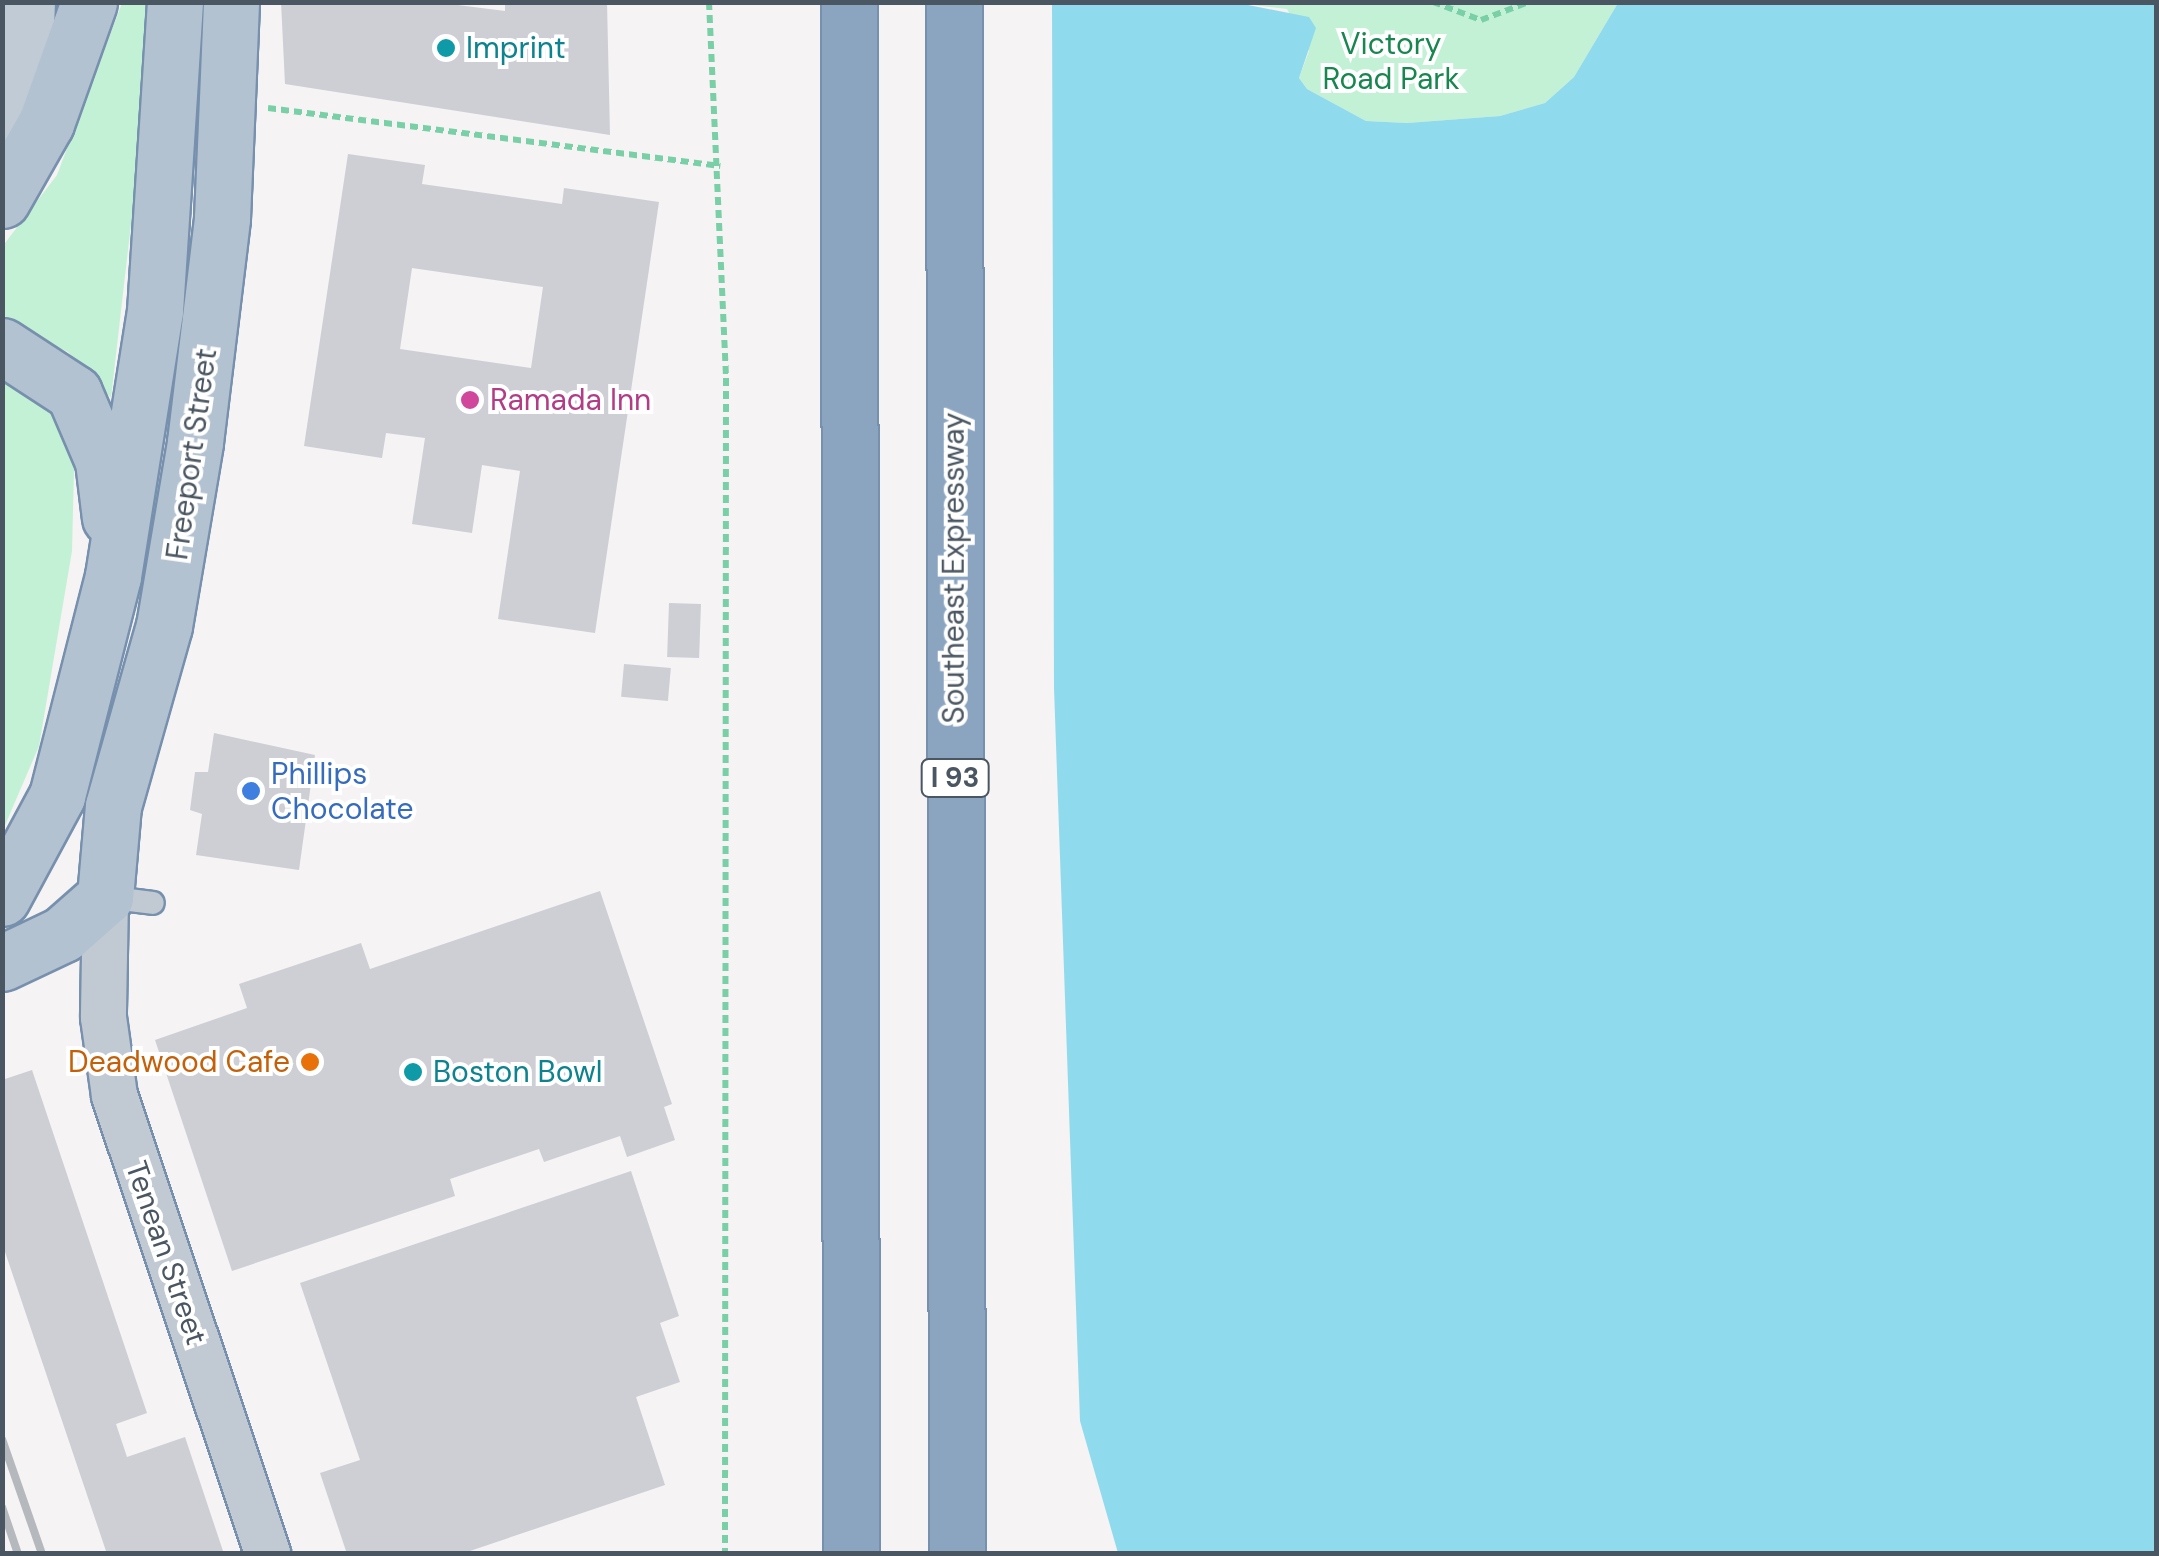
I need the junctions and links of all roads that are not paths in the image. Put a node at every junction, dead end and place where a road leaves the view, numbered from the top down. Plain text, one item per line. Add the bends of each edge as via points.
1 (27, 2) edge
2 (89, 2) edge
3 (175, 2) edge
4 (231, 2) edge
5 (848, 2) edge
6 (878, 2) edge
7 (920, 2) edge
8 (954, 2) edge
9 (226, 129) junction
10 (169, 152) junction
11 (9, 190) edge
12 (2, 346) edge
13 (113, 576) junction
14 (84, 708) junction
15 (121, 775) junction
16 (2, 898) edge
17 (120, 915) junction
18 (2, 963) edge
19 (268, 1554) edge
20 (851, 1554) edge
21 (885, 1554) edge
22 (924, 1554) edge
23 (958, 1554) edge

1 - 11 main road via 28,114
2 - 11 main road via 54,104
3 - 10 main road
4 - 9 main road, Freeport Street
5 - 20 highway
6 - 21 highway, I 93
7 - 22 highway, I 93
8 - 23 highway, Southeast Expressway / I 93
9 - 10 main road
9 - 15 main road, Freeport Street via 182,526 155,664
10 - 13 main road via 147,376
12 - 13 main road via 52,372 90,418 107,488
13 - 14 main road
14 - 15 main road via 87,753
14 - 16 main road via 49,816
15 - 17 main road, Freeport Street
17 - 18 main road
17 - 19 street, Tenean Street via 103,1017 120,1118

